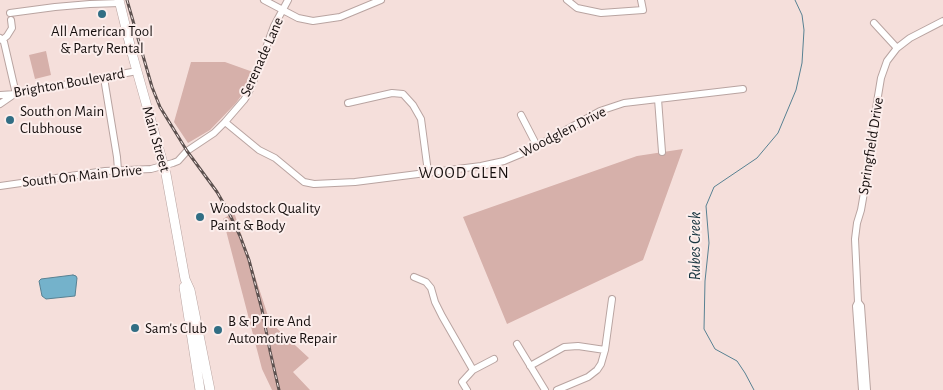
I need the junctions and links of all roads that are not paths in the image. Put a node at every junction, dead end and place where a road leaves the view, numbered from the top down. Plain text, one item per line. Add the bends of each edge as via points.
1 (264, 0) edge
2 (288, 0) edge
3 (381, 0) edge
4 (567, 0) edge
5 (641, 0) edge
6 (119, 2) edge
7 (282, 10) junction
8 (943, 21) edge
9 (874, 23) dead end
10 (1, 39) edge
11 (898, 48) junction
12 (137, 71) junction
13 (105, 77) junction
14 (743, 89) dead end
15 (15, 94) junction
16 (0, 96) edge
17 (658, 99) junction
18 (348, 103) dead end
19 (0, 104) edge
20 (521, 115) dead end
21 (225, 122) junction
22 (537, 146) junction
23 (662, 152) dead end
24 (163, 166) junction
25 (118, 170) junction
26 (428, 172) junction
27 (0, 186) edge
28 (414, 277) dead end
29 (185, 279) junction
30 (612, 299) dead end
31 (858, 302) junction
32 (518, 344) dead end
33 (605, 350) junction
34 (494, 359) dead end
35 (530, 366) junction
36 (473, 370) junction
37 (200, 390) edge
38 (210, 390) edge
39 (467, 390) edge
40 (545, 390) edge
41 (558, 390) edge
42 (862, 390) edge
43 (867, 390) edge

1 - 7 street
2 - 7 street, Serenade Lane
3 - 7 street via 340,17 313,21
4 - 5 street via 577,8 601,13 643,10
6 - 10 street via 63,6 11,17 12,28
6 - 12 main road, Main Street
7 - 21 street, Serenade Lane via 248,94
8 - 11 street, Springfield Drive
9 - 11 street
10 - 15 street
11 - 31 street, Springfield Drive via 887,61 881,78 858,223 855,251
12 - 13 street, Brighton Boulevard
12 - 24 main road, Main Street
13 - 15 street, Brighton Boulevard
13 - 25 street
14 - 17 street, Woodglen Drive
15 - 16 street, Brighton Boulevard
15 - 19 street
17 - 22 street, Woodglen Drive via 624,103 600,111
17 - 23 street
18 - 26 street via 392,93 403,94 421,119
20 - 22 street
21 - 24 street, Serenade Lane via 178,160
21 - 26 street, Woodglen Drive via 304,182 355,182
22 - 26 street, Woodglen Drive via 504,161
24 - 25 street, South On Main Drive
24 - 29 main road, Main Street
25 - 27 street, South On Main Drive
28 - 36 street via 426,282 430,288 438,309
29 - 37 main road, Main Street via 184,291
29 - 38 main road, Main Street
30 - 33 street
31 - 42 street, Springfield Drive
31 - 43 street, Springfield Drive via 861,306
32 - 35 street
33 - 35 street via 564,347
33 - 41 street via 602,364 588,377
34 - 36 street
35 - 40 street
36 - 39 street via 462,382

